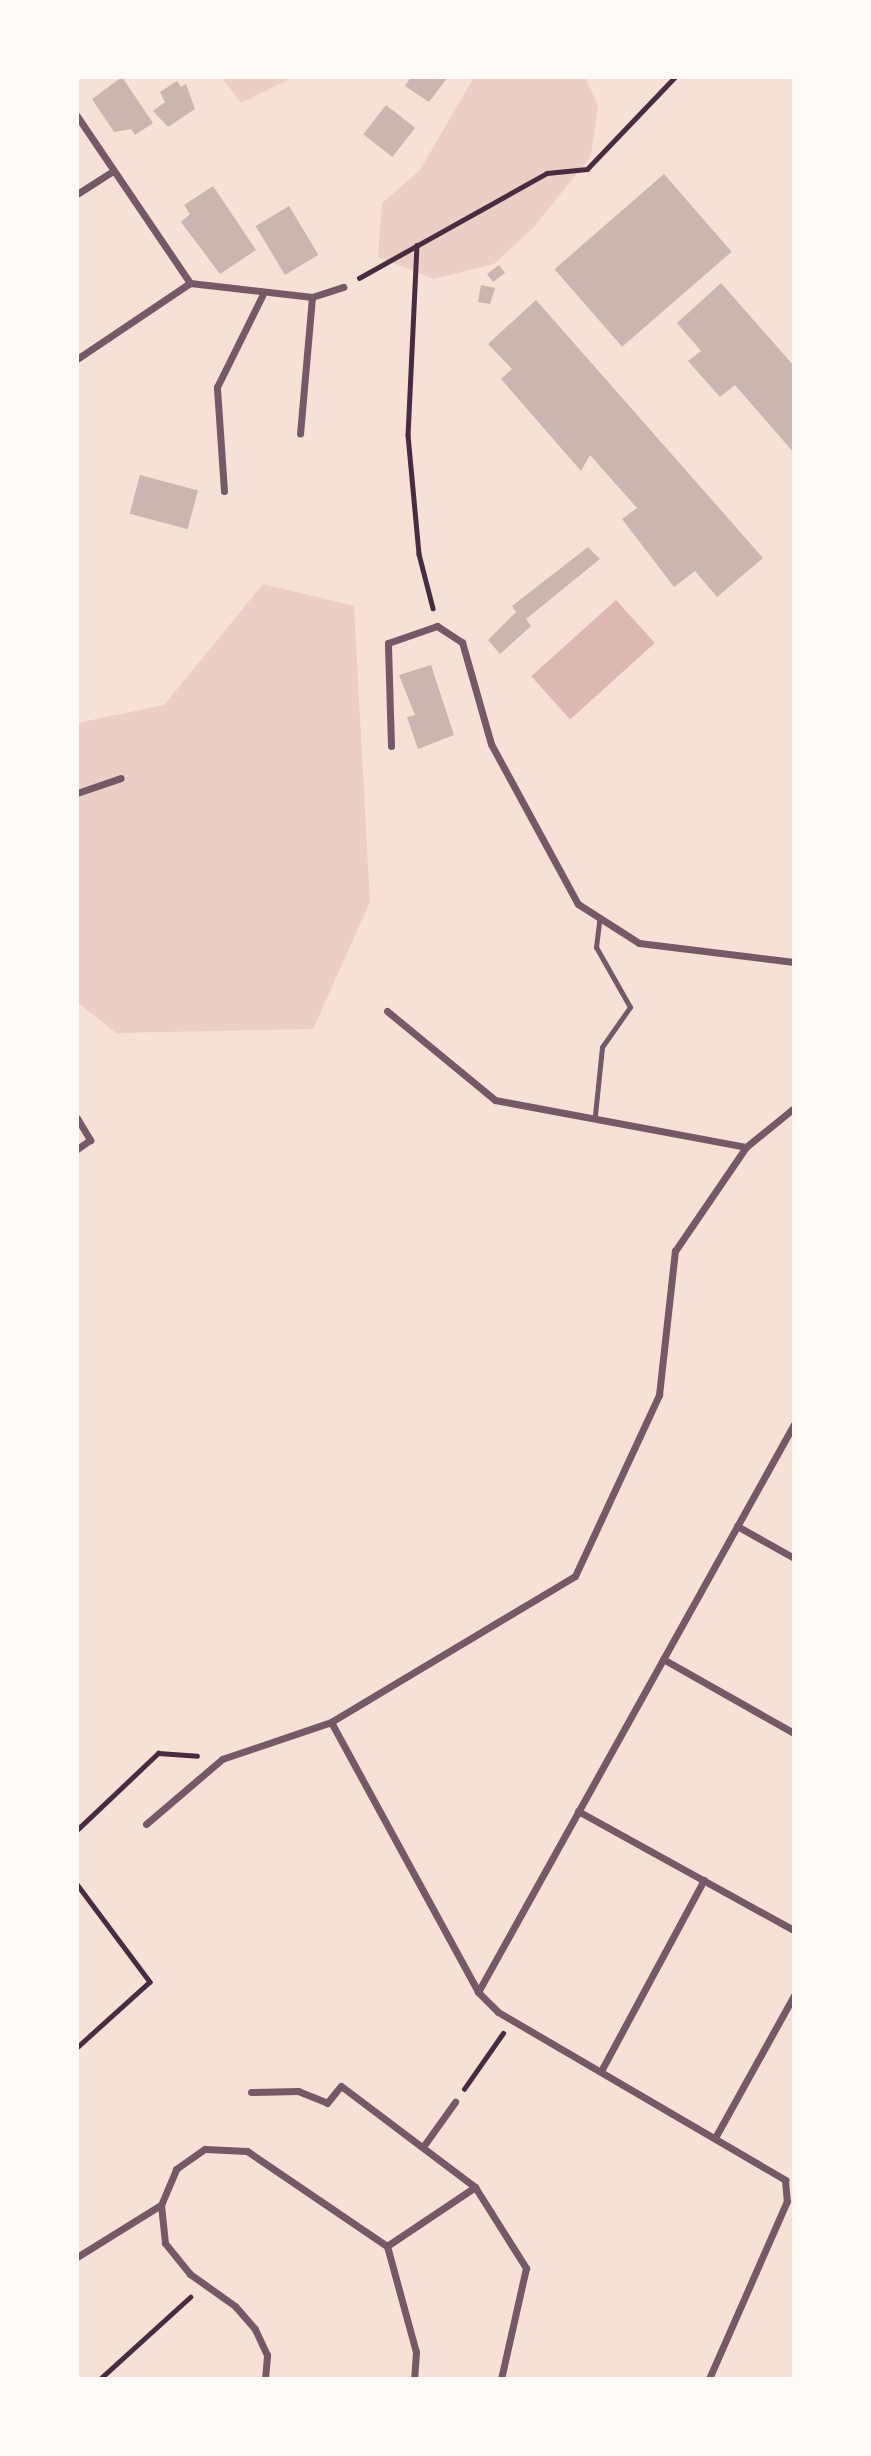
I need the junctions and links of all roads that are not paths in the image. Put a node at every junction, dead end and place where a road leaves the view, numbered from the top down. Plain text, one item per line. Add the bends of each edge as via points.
1 (77, 116) edge
2 (113, 170) junction
3 (77, 194) edge
4 (190, 283) junction
5 (343, 287) road end
6 (262, 296) junction
7 (312, 297) junction
8 (77, 359) edge
9 (300, 433) dead end
10 (224, 491) dead end
11 (391, 746) dead end
12 (121, 778) dead end
13 (77, 793) edge
14 (599, 921) junction
15 (794, 962) edge
16 (387, 1011) dead end
17 (794, 1108) edge
18 (595, 1115) junction
19 (77, 1118) edge
20 (746, 1147) junction
21 (77, 1149) edge
22 (794, 1424) edge
23 (737, 1526) junction
24 (794, 1558) edge
25 (663, 1659) junction
26 (331, 1722) junction
27 (794, 1733) edge
28 (578, 1811) junction
29 (146, 1824) dead end
30 (704, 1880) junction
31 (794, 1930) edge
32 (478, 1992) junction
33 (794, 1994) edge
34 (601, 2070) junction
35 (251, 2092) dead end
36 (455, 2102) road end
37 (716, 2137) junction
38 (425, 2144) junction
39 (475, 2187) junction
40 (790, 2200) edge
41 (161, 2205) junction
42 (387, 2246) junction
43 (77, 2257) edge
44 (265, 2379) edge
45 (414, 2379) edge
46 (501, 2379) edge
47 (709, 2379) edge

1 - 2 street
2 - 3 street
2 - 4 street
4 - 6 street
4 - 8 street
5 - 7 street
6 - 7 street
6 - 10 street via 217,387
7 - 9 street
11 - 14 street via 388,643 437,626 462,642 491,744 538,840 578,904
12 - 13 street
14 - 15 street via 639,943 684,953
14 - 18 lane via 596,947 629,1007 602,1047
16 - 18 street via 495,1100
17 - 20 street
18 - 20 street
19 - 21 street via 90,1140
20 - 26 street via 675,1251 659,1395 575,1576
22 - 23 street
23 - 24 street
23 - 25 street
25 - 27 street
25 - 28 street
26 - 29 street via 222,1759
26 - 32 street
28 - 30 street
28 - 32 street
30 - 31 street
30 - 34 street
32 - 34 street via 512,2019
33 - 37 street
34 - 37 street
35 - 38 street via 298,2091 327,2103 341,2086
36 - 38 street
37 - 40 street via 785,2180
38 - 39 street
39 - 42 street
39 - 46 street via 526,2267
40 - 47 street
41 - 42 street via 176,2169 205,2149 247,2151
41 - 43 street
41 - 44 street via 165,2244 255,2329 267,2355
42 - 45 street via 416,2353

